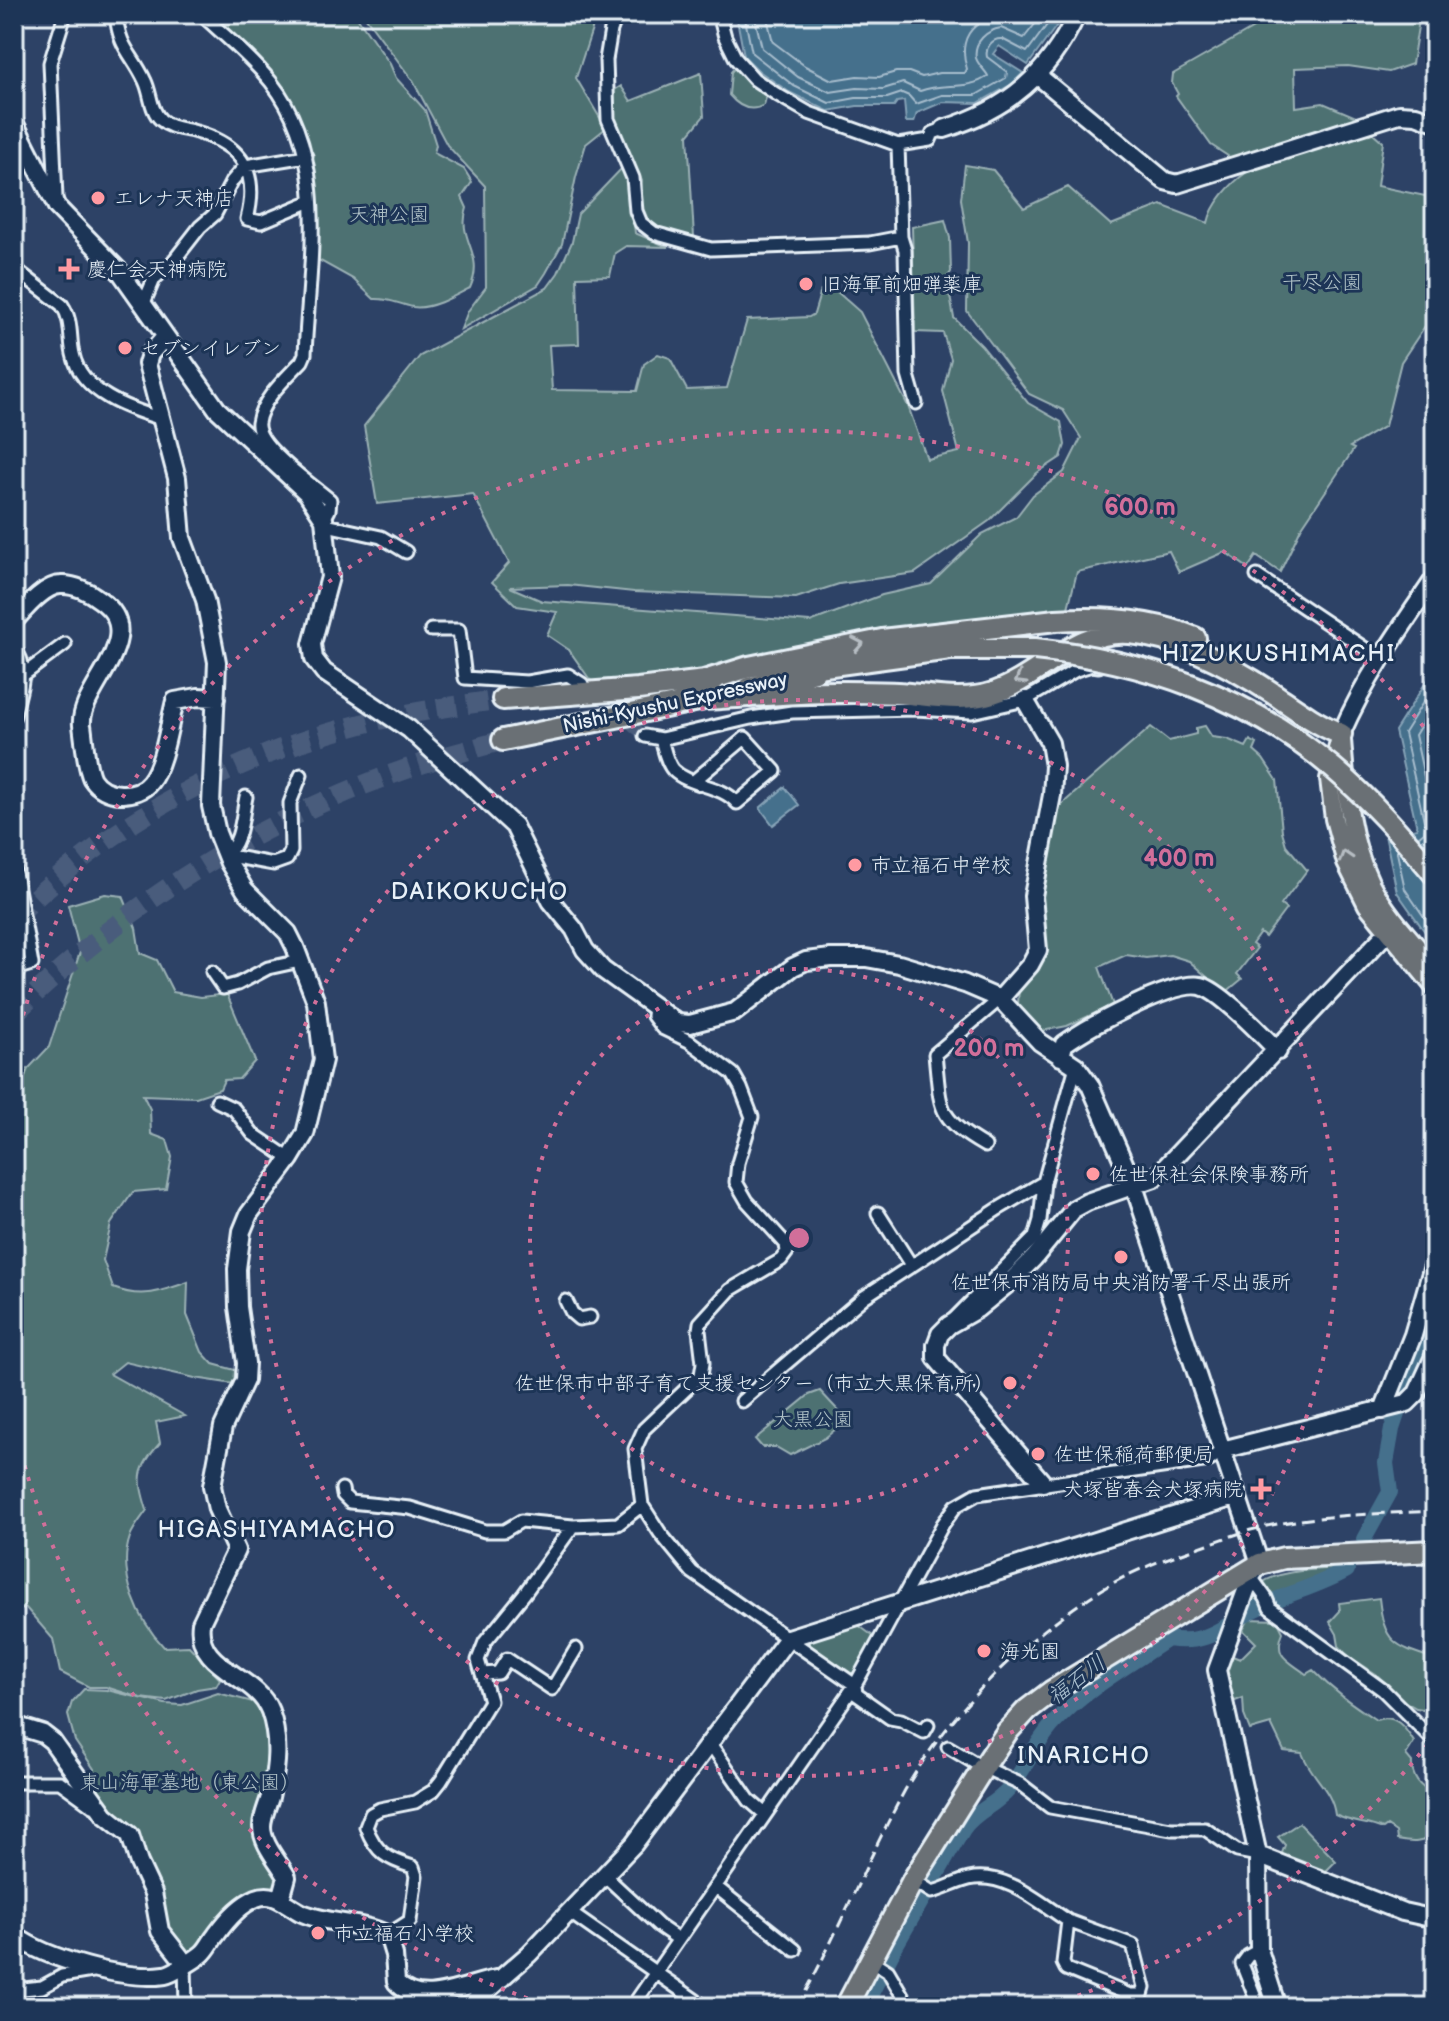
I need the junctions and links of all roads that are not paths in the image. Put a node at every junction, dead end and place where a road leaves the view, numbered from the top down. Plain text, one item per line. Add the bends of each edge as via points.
1 (62, 14) edge
2 (116, 14) edge
3 (201, 14) edge
4 (617, 14) edge
5 (719, 14) edge
6 (1077, 14) edge
7 (1037, 75) junction
8 (14, 122) edge
9 (1435, 122) edge
10 (944, 129) joint
11 (898, 145) junction
12 (306, 156) junction
13 (245, 166) junction
14 (311, 201) junction
15 (57, 207) junction
16 (901, 237) junction
17 (14, 268) edge
18 (143, 305) junction
19 (165, 337) junction
20 (916, 403) dead end
21 (162, 419) junction
22 (325, 522) junction
23 (406, 552) dead end
24 (1257, 576) dead end
25 (1435, 578) edge
26 (14, 621) edge
27 (431, 630) dead end
28 (65, 644) dead end
29 (14, 648) edge
30 (1379, 658) junction
31 (23, 675) junction
32 (582, 684) tunnel mouth
33 (702, 690) junction
34 (216, 698) junction
35 (503, 699) tunnel mouth
36 (1025, 700) junction
37 (14, 716) edge
38 (1341, 734) junction
39 (645, 736) tunnel mouth
40 (661, 739) junction
41 (503, 740) tunnel mouth
42 (301, 775) dead end
43 (1329, 779) junction
44 (694, 781) junction
45 (246, 797) dead end
46 (225, 855) junction
47 (14, 867) edge
48 (1435, 875) edge
49 (1392, 927) junction
50 (300, 961) junction
51 (1435, 967) edge
52 (212, 972) dead end
53 (14, 981) edge
54 (1435, 988) edge
55 (1000, 999) junction
56 (654, 1008) junction
57 (1278, 1051) junction
58 (1069, 1061) junction
59 (217, 1101) dead end
60 (985, 1146) dead end
61 (290, 1159) junction
62 (1044, 1182) junction
63 (1134, 1186) junction
64 (878, 1213) dead end
65 (1435, 1259) edge
66 (911, 1265) junction
67 (566, 1301) dead end
68 (590, 1317) dead end
69 (949, 1325) junction
70 (1435, 1354) edge
71 (742, 1401) dead end
72 (1383, 1410) junction
73 (1222, 1450) junction
74 (1043, 1483) junction
75 (342, 1489) dead end
76 (1237, 1496) junction
77 (642, 1505) junction
78 (573, 1526) junction
79 (1435, 1551) edge
80 (1256, 1571) junction
81 (903, 1600) junction
82 (788, 1638) junction
83 (576, 1649) dead end
84 (482, 1674) junction
85 (855, 1685) junction
86 (14, 1725) edge
87 (928, 1725) dead end
88 (1434, 1741) edge
89 (709, 1742) junction
90 (948, 1747) dead end
91 (990, 1768) junction
92 (14, 1782) edge
93 (765, 1814) junction
94 (105, 1815) junction
95 (1258, 1855) junction
96 (603, 1874) junction
97 (923, 1886) junction
98 (716, 1887) junction
99 (281, 1899) junction
100 (569, 1912) junction
101 (1435, 1919) edge
102 (1068, 1921) junction
103 (14, 1935) edge
104 (388, 1935) junction
105 (678, 1939) junction
106 (795, 1950) dead end
107 (1259, 1950) junction
108 (185, 1963) junction
109 (880, 1966) junction
110 (96, 1970) junction
111 (657, 1974) junction
112 (504, 1978) junction
113 (14, 1990) edge
114 (186, 2007) edge
115 (468, 2007) edge
116 (632, 2007) edge
117 (705, 2007) edge
118 (846, 2007) edge
119 (909, 2007) edge
120 (1259, 2007) edge
121 (1277, 2007) edge

1 - 15 street via 50,63
2 - 13 street via 122,42 146,82 155,113 176,128 230,146
3 - 12 street via 274,85
4 - 16 street via 606,60 608,119 633,178 641,223 654,233 711,249 870,243
5 - 11 street via 736,59 754,79 809,113
6 - 7 street
7 - 9 street via 1165,181 1177,184 1399,114
7 - 10 street via 1018,95
8 - 15 street
10 - 11 street via 930,140
11 - 16 street
12 - 13 street
12 - 14 street
13 - 14 street via 252,185 247,219 261,222
13 - 18 street via 215,214 154,279
14 - 22 street via 305,354 258,424 272,449 330,500
15 - 18 street via 121,273
16 - 20 street via 908,375
17 - 21 street via 67,312 74,359 83,377 121,406
18 - 19 street
19 - 21 street via 147,364
19 - 22 street via 217,409 307,493
21 - 34 street via 177,478 182,538 211,620
22 - 23 street via 381,537
22 - 56 street via 330,577 312,644 314,659 324,672 409,729 514,826 551,901 585,950
24 - 30 street
25 - 30 street
26 - 34 street via 52,586 65,584 95,596 116,620 109,667 82,714 88,764 93,780 104,789 129,795 141,791 156,773 175,701
27 - 32 street via 459,630 465,678 527,682 568,675
28 - 31 street
29 - 31 street
30 - 38 street
31 - 37 street
33 - 35 highway, Nishi-Kyushu Expressway
38 -> 33 highway via 1208,658 1128,633 1095,636 983,696
33 -> 38 highway via 749,667 882,640 1083,618 1169,627 1216,646 1323,715
33 - 41 highway, Nishi-Kyushu Expressway
33 - 48 highway, Nishi-Kyushu Expressway, bridge via 950,649 1035,649 1143,668 1208,692 1284,732 1389,821
34 - 46 street via 211,806
36 - 40 street via 972,712 792,712
36 - 43 street via 1076,670 1092,665 1111,668 1188,693 1246,720 1284,741
36 - 55 street via 1050,743 1052,795 1033,896 1038,950
38 - 43 main road
38 - 49 main road via 1355,838
39 - 40 street
40 - 44 street via 673,769
42 - 46 street via 290,803 287,859 273,864
49 -> 43 main road via 1367,905 1346,863
44 - 44 street via 737,803 775,771 745,738
45 - 46 street via 239,832
46 - 50 street via 245,890 288,933
47 - 53 street via 32,964 19,968
49 - 51 main road
49 - 54 main road
49 - 57 street
50 - 52 street via 223,988
50 - 61 street via 316,1002 323,1060 305,1134
55 - 56 street via 899,964 831,958 793,967 735,1012 710,1020 677,1023
55 - 58 street via 1040,1042
55 - 60 street via 935,1054 942,1110 952,1125
56 - 77 street via 662,1028 733,1074 741,1088 752,1117 736,1182 787,1252 730,1290 700,1323 701,1375 644,1429 635,1449
57 - 58 street via 1215,993 1200,986 1182,987 1092,1024 1064,1044
57 - 63 street via 1155,1178
58 - 62 street
58 - 63 street via 1090,1085
59 - 61 street via 234,1109 253,1134
61 - 99 street via 242,1231 237,1269 245,1380 223,1427 212,1486 236,1550 199,1633 215,1662 261,1696 271,1714 277,1766 262,1829 287,1877
62 - 66 street
62 - 69 street via 1035,1237
63 - 69 street via 1074,1209 1011,1281
63 - 73 street
64 - 66 street
65 - 72 street
66 - 71 street via 864,1297
67 - 68 street via 579,1319
69 - 74 street via 940,1334 936,1358
70 - 72 street via 1417,1393 1407,1403
72 - 73 street
73 - 74 street via 1210,1460
73 - 76 street
74 - 81 street via 977,1494 956,1506
75 - 78 street via 350,1502 410,1508 485,1531 504,1531 521,1521
76 - 80 street
76 - 81 street
77 - 78 street via 618,1524
77 - 82 street via 692,1572
78 - 84 street via 485,1642 478,1660
79 - 80 highway via 1284,1558
80 - 88 street via 1268,1603 1383,1690
80 - 91 highway via 1052,1691 1007,1732
80 - 95 street via 1217,1670
81 - 82 street
81 - 85 street
82 - 85 street
82 - 89 street
83 - 84 street via 552,1689 507,1659 498,1673
84 - 104 street via 490,1701 441,1781 415,1802 371,1814 366,1827 373,1844 390,1859 413,1867 416,1876 410,1921
85 - 87 street via 856,1694 890,1718 924,1732
85 - 93 street
86 - 94 street via 52,1741
89 - 93 street via 749,1800
89 - 96 street via 634,1844
90 - 91 street
91 - 95 street via 1050,1807 1171,1829 1205,1829 1237,1851
91 - 97 highway
92 - 94 street via 60,1782
93 - 98 street
94 - 108 street via 130,1835 153,1893 160,1931
95 - 101 street via 1403,1912
95 - 107 street
96 - 100 street
96 - 105 street
97 - 102 street via 994,1879
97 - 109 highway
98 - 105 street
98 - 106 street
99 - 104 street via 300,1912
99 - 108 street via 254,1899 231,1916 205,1952
100 - 111 street
100 - 112 street
102 - 102 street via 1133,1945 1142,1995 1066,1969
103 - 110 street
104 - 112 street via 396,1982 413,1995
105 - 111 street
107 - 120 street via 1242,1964
107 - 121 street
108 - 110 street via 168,1975
108 - 114 street
109 - 118 highway
109 - 119 street
110 - 113 street
111 - 116 street
111 - 117 street
112 - 115 street

